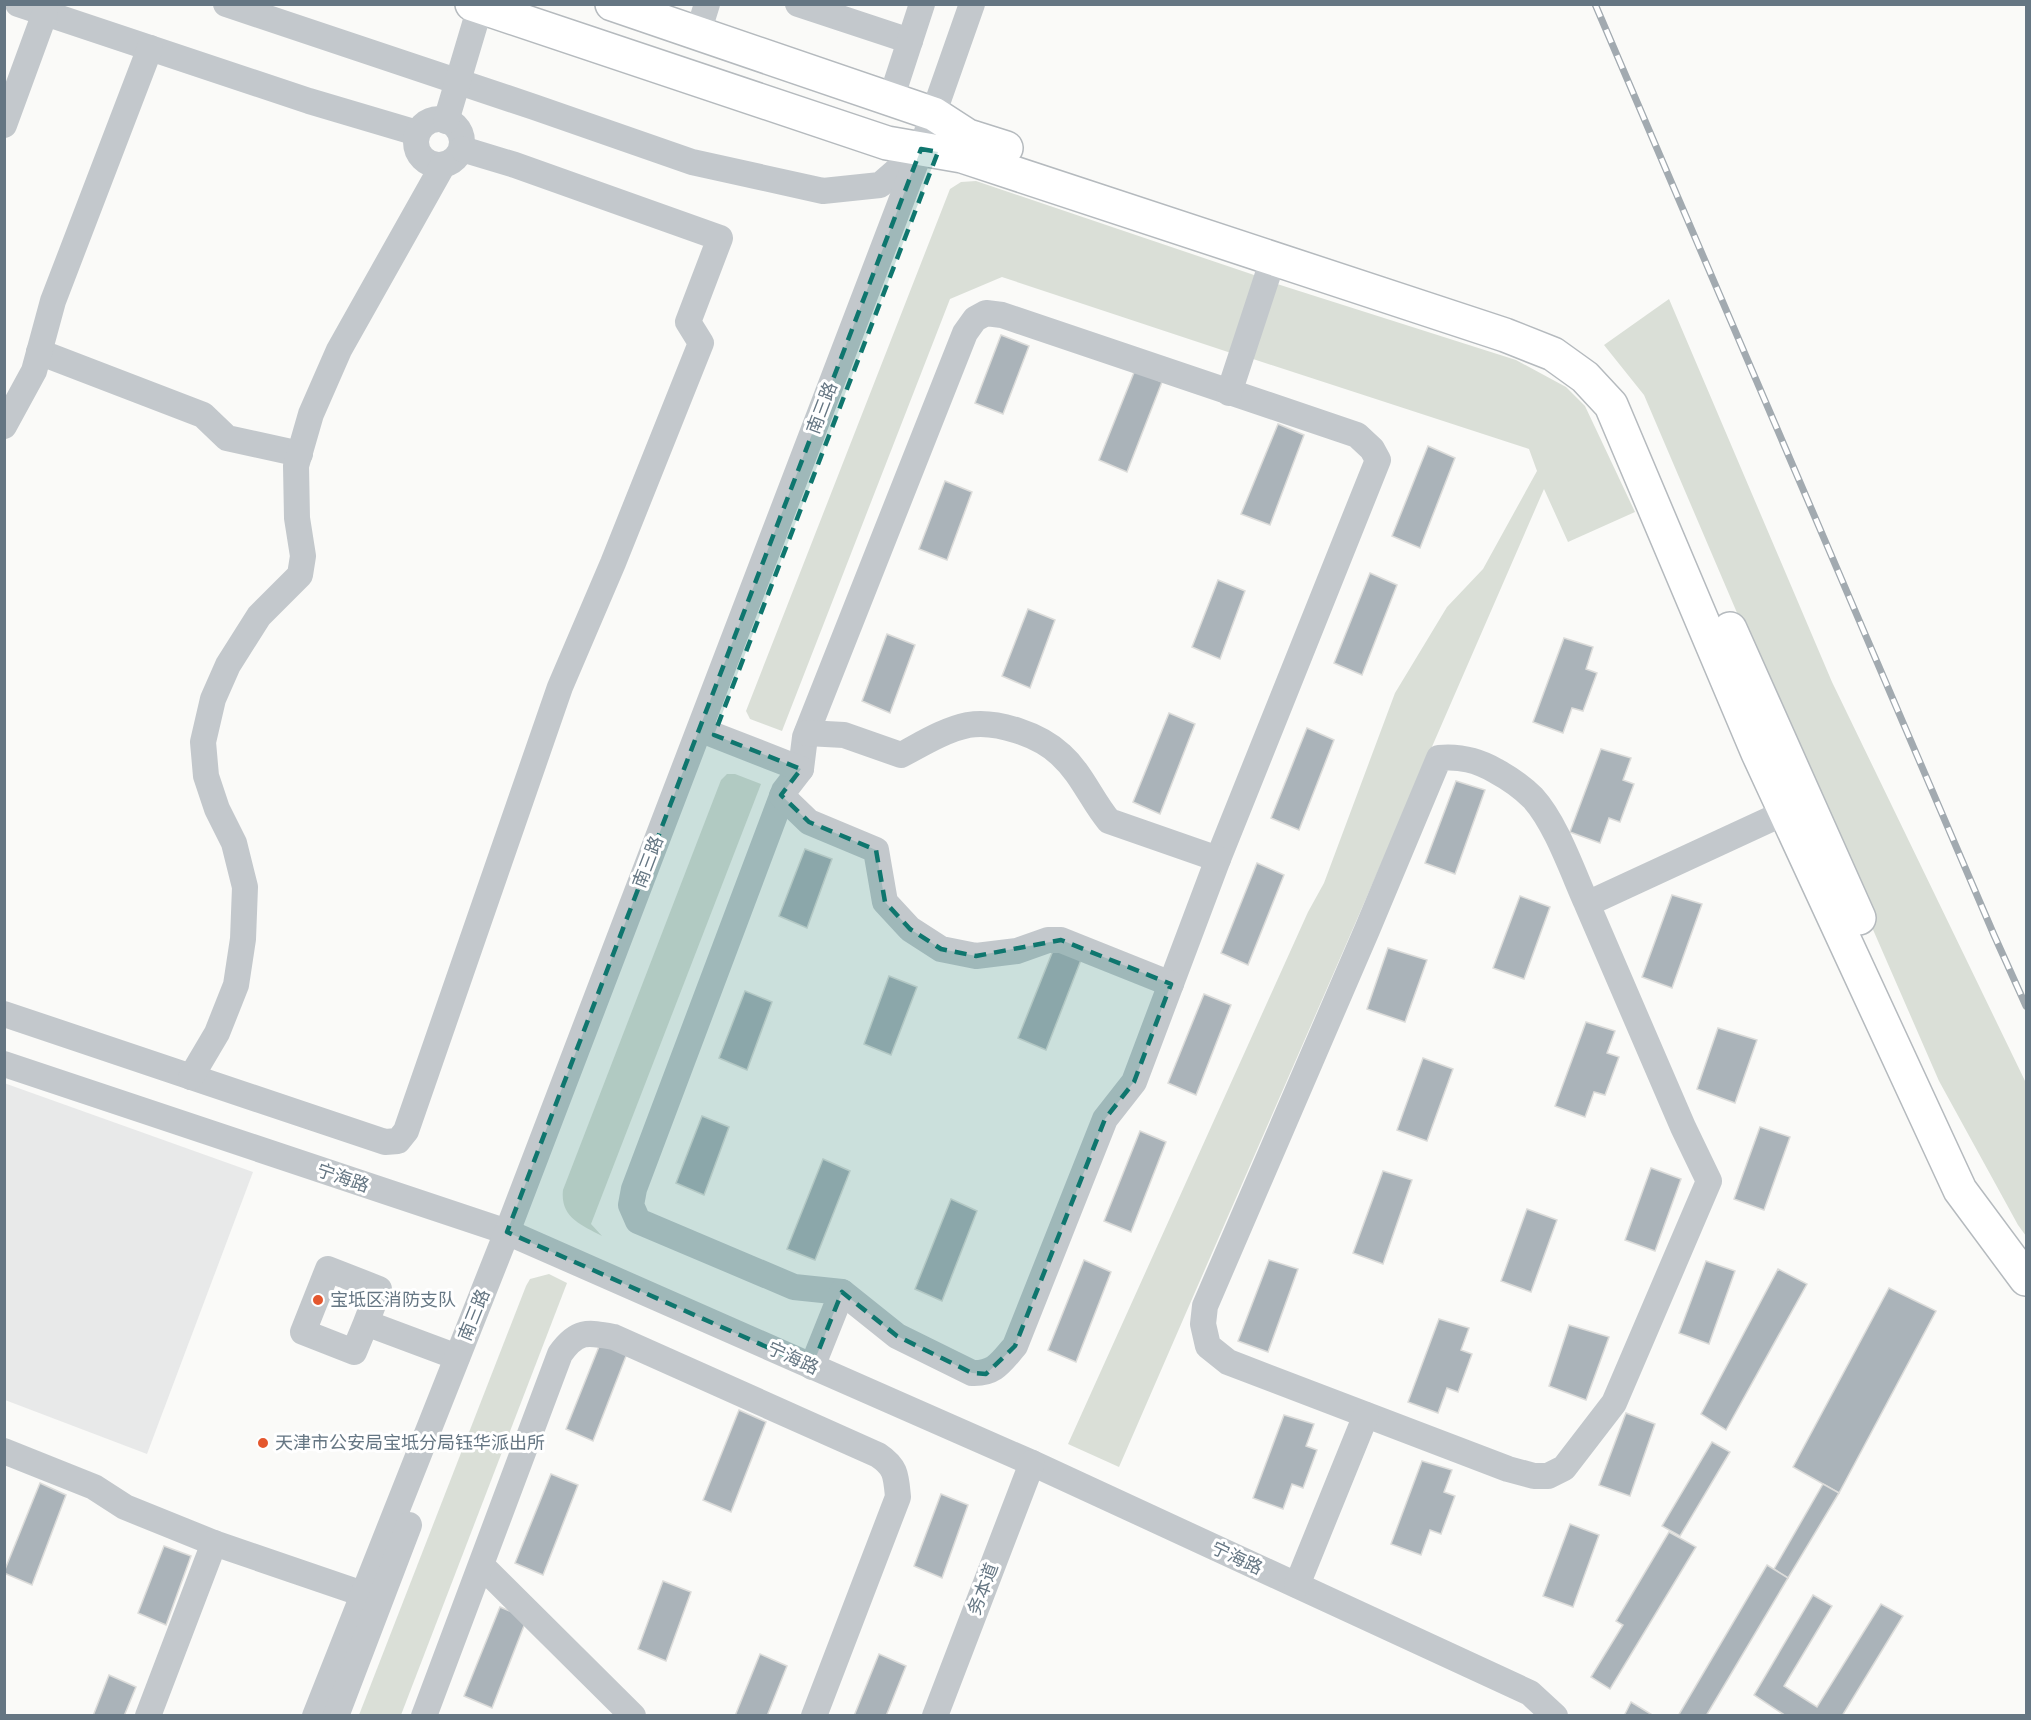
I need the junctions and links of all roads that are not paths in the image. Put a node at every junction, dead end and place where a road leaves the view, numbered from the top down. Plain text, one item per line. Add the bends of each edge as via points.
1 (18, 4) edge
2 (226, 4) edge
3 (612, 4) edge
4 (798, 4) edge
5 (922, 4) edge
6 (972, 4) edge
7 (989, 4) edge
8 (476, 6) edge
9 (45, 13) junction
10 (703, 19) edge
11 (910, 41) junction
12 (150, 48) junction
13 (458, 82) junction
14 (891, 99) junction
15 (446, 121) junction
16 (4, 125) edge
17 (417, 133) junction
18 (935, 134) junction
19 (452, 157) junction
20 (1273, 259) junction
21 (39, 352) junction
22 (1229, 393) junction
23 (4, 426) edge
24 (300, 454) junction
25 (807, 733) junction
26 (714, 735) junction
27 (801, 769) junction
28 (782, 796) junction
29 (1786, 812) junction
30 (1218, 860) junction
31 (1587, 904) junction
32 (1171, 984) junction
33 (4, 1014) edge
34 (4, 1064) edge
35 (191, 1077) junction
36 (513, 1235) junction
37 (2026, 1255) edge
38 (2026, 1279) edge
39 (842, 1292) junction
40 (366, 1323) dead end
41 (457, 1357) junction
42 (812, 1367) junction
43 (1366, 1415) junction
44 (4, 1451) edge
45 (1032, 1463) junction
46 (214, 1543) junction
47 (482, 1566) junction
48 (1297, 1585) junction
49 (363, 1594) junction
50 (148, 1716) edge
51 (315, 1716) edge
52 (336, 1716) edge
53 (424, 1716) edge
54 (633, 1716) edge
55 (814, 1716) edge
56 (935, 1716) edge
57 (1555, 1716) edge

1 - 9 street
2 - 13 street
3 - 10 main road
4 - 11 street
5 - 11 street
6 - 18 street, 南三路
7 - 18 street, 南三路
8 - 13 street
8 - 18 main road via 887,143
9 - 12 street
9 - 16 street
10 - 14 main road
11 - 14 street
12 - 17 street
12 - 21 street via 71,251
13 - 15 street
13 - 18 street via 693,162 823,191 880,186
14 - 18 main road
15 - 17 street via 424,123
15 - 19 street via 461,133
17 - 19 street via 416,147 431,164
18 - 20 main road via 962,156
18 - 26 street, 南三路
18 - 36 street, 南三路
18 - 37 main road via 968,136 1565,335 1591,353 1624,393 1976,1179
19 - 24 street via 339,350 311,414
19 - 35 street via 515,165 720,238 688,322 701,343 560,687 406,1131 398,1141 385,1142
20 - 22 street
20 - 29 main road via 1553,354 1585,377 1611,405
21 - 23 street via 34,371
21 - 24 street via 203,415 226,438
22 - 25 street via 1002,315 986,313 975,319 965,333
22 - 30 street via 1357,435 1378,460
24 - 35 street via 296,466 297,518 303,556 300,575 259,616 228,665 213,699 202,742 206,776 234,843 245,887 236,985 217,1033
25 - 27 street
25 - 30 street via 844,735 901,755 938,735 969,725 1002,726 1036,738 1061,755 1110,821
26 - 27 street
26 - 36 street, 南三路
27 - 28 street
28 - 32 street via 809,822 876,850 885,902 910,930 941,949 976,956 1061,940
28 - 39 street via 631,1205 639,1221 794,1287
29 - 31 street
29 - 38 main road via 1960,1190
30 - 32 street
31 - 43 street via 1709,1180 1614,1403 1564,1468 1548,1476 1508,1469
31 - 43 street via 1551,826 1533,799 1510,778 1483,763 1456,756 1439,758 1205,1306 1203,1324 1208,1346 1228,1362
32 - 39 street via 1134,1082 1105,1119 1016,1346 999,1364 986,1374 972,1373 897,1336
33 - 35 street
34 - 36 street, 宁海路
36 - 41 street, 南三路
36 - 42 street, 宁海路
36 - 52 street, 南三路
39 - 42 street
40 - 41 street
41 - 49 street, 南三路
42 - 45 street, 宁海路
43 - 48 street
44 - 46 street via 94,1487 125,1507
45 - 48 street, 宁海路
45 - 56 street, 务本道
46 - 49 street
46 - 50 street
47 - 53 street
47 - 54 street
47 - 55 street via 560,1354 570,1340 590,1333 614,1337 878,1455 890,1463 897,1476 898,1497
48 - 57 street, 宁海路 via 1530,1693
49 - 51 street, 南三路

